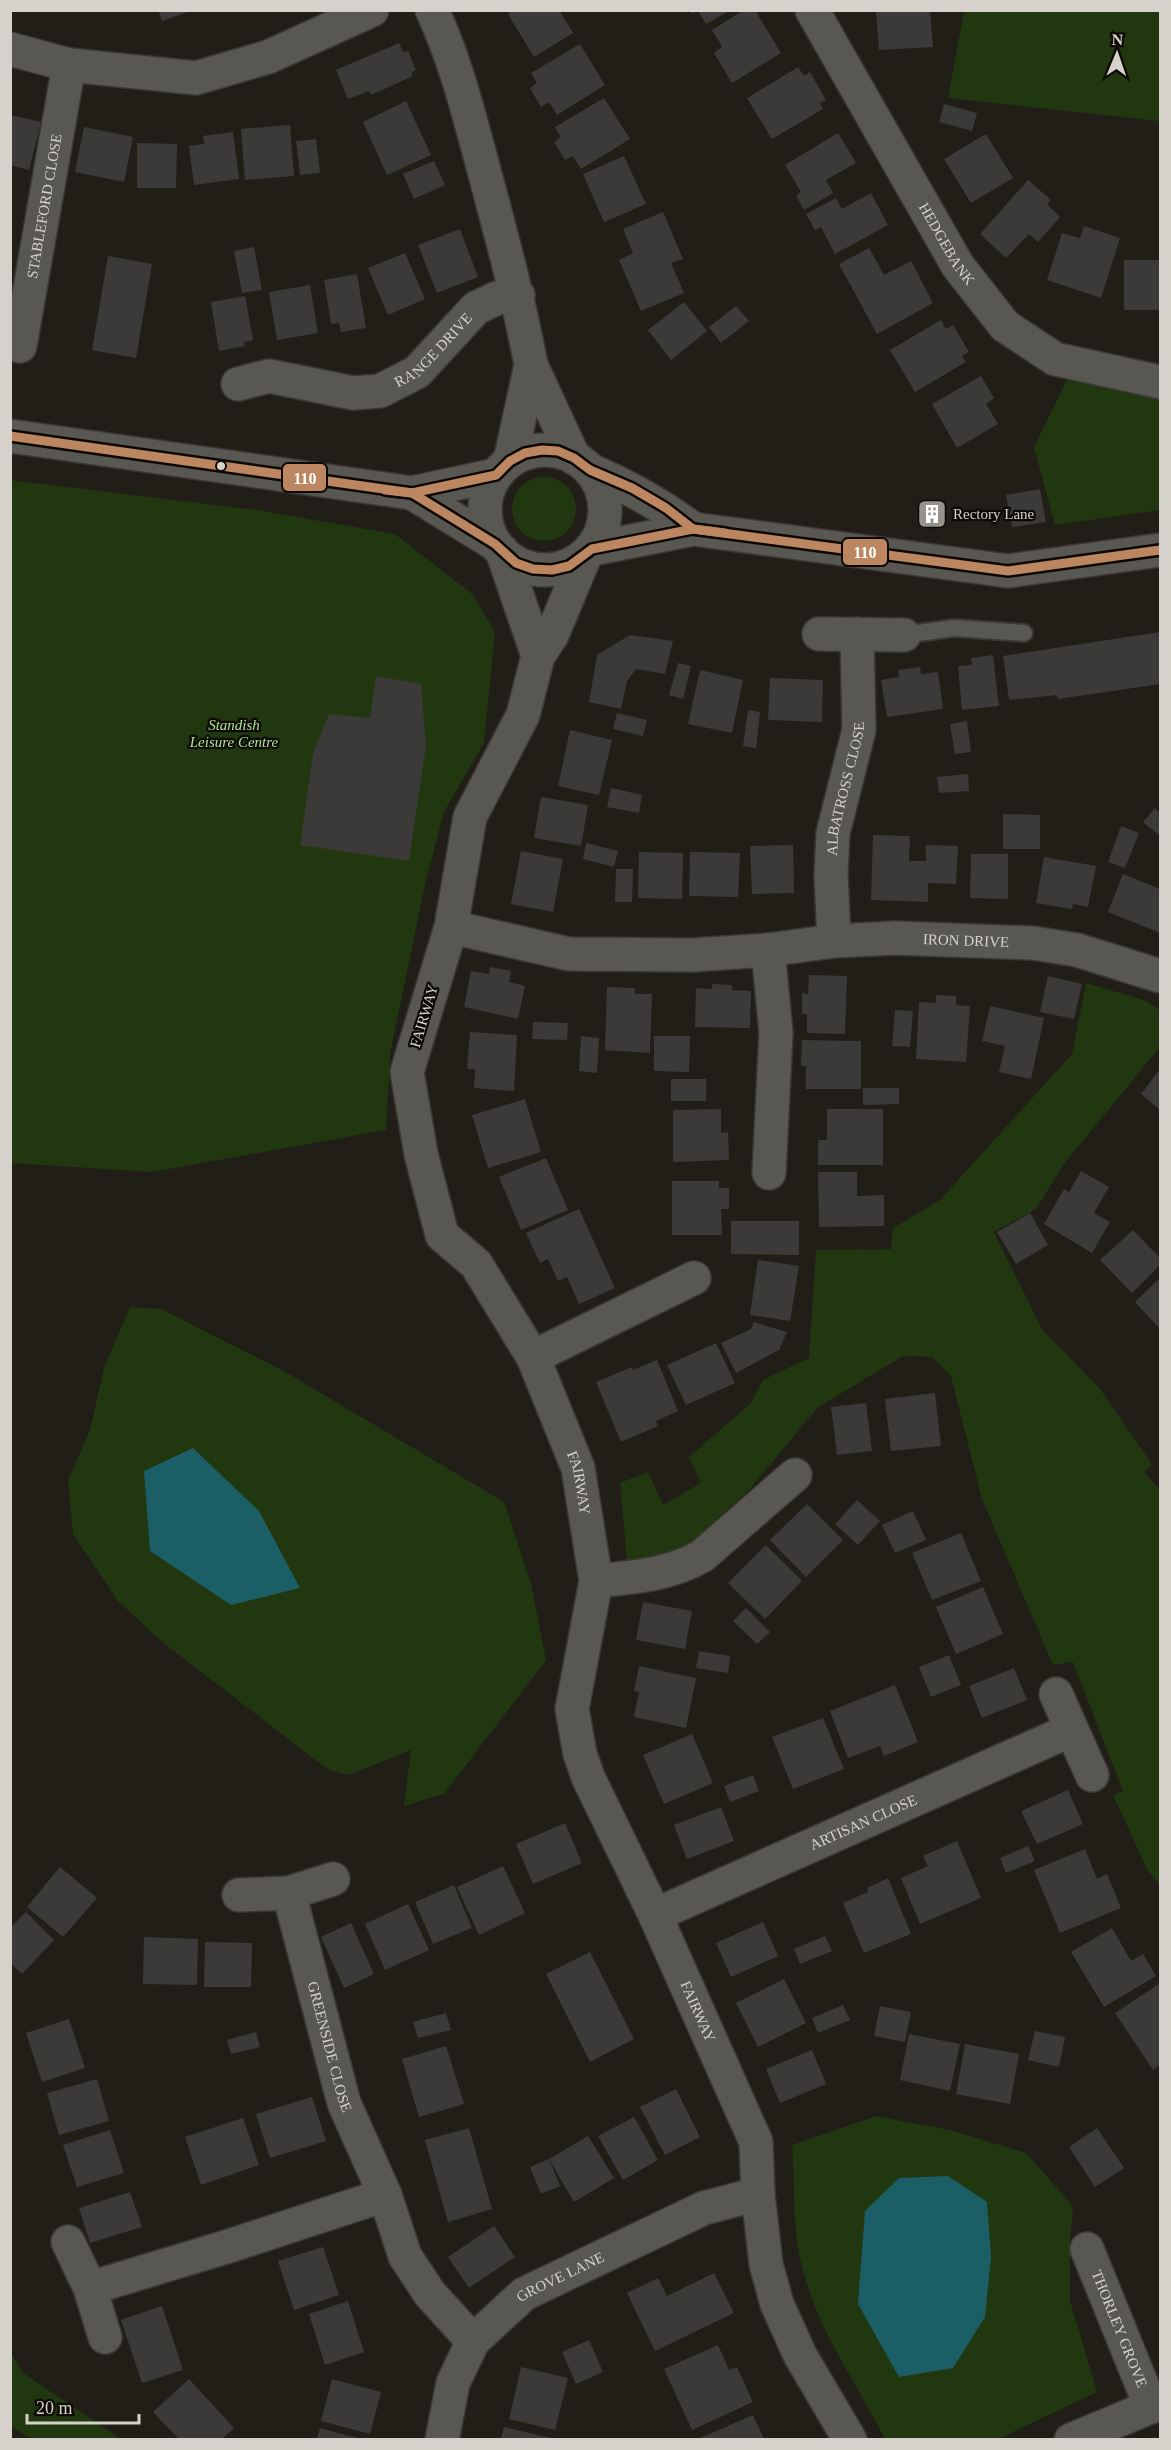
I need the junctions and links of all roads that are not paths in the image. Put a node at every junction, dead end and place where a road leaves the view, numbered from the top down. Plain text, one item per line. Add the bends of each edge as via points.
1 (372, 10) edge
2 (432, 10) edge
3 (812, 10) edge
4 (10, 49) edge
5 (69, 65) junction
6 (518, 296) junction
7 (20, 346) dead end
8 (531, 365) junction
9 (1161, 382) edge
10 (238, 384) dead end
11 (10, 436) edge
12 (582, 464) junction
13 (503, 468) junction
14 (412, 493) junction
15 (693, 529) junction
16 (499, 548) junction
17 (1161, 550) edge
18 (588, 552) junction
19 (1024, 633) dead end
20 (819, 634) dead end
21 (857, 634) junction
22 (904, 635) joint
23 (538, 656) junction
24 (451, 927) junction
25 (834, 941) junction
26 (768, 950) junction
27 (1161, 976) edge
28 (769, 1173) dead end
29 (694, 1278) dead end
30 (533, 1357) junction
31 (795, 1476) dead end
32 (596, 1581) junction
33 (1056, 1694) dead end
34 (1071, 1730) junction
35 (1092, 1775) dead end
36 (333, 1879) dead end
37 (290, 1893) junction
38 (239, 1895) dead end
39 (655, 1915) junction
40 (758, 2194) junction
41 (385, 2195) junction
42 (68, 2242) dead end
43 (1087, 2249) dead end
44 (90, 2288) junction
45 (105, 2337) dead end
46 (473, 2341) junction
47 (1156, 2405) edge
48 (442, 2439) edge
49 (850, 2439) edge
50 (1071, 2439) edge

1 - 5 street via 268,57 196,78
2 - 6 street via 458,77
3 - 9 street, HEDGEBANK via 958,266 1005,326 1055,359
4 - 5 street
5 - 7 street, STABLEFORD CLOSE
6 - 8 street
6 - 10 street, RANGE DRIVE via 497,298 476,308 417,372 380,391 353,393 269,376
8 - 12 street
8 - 13 street
11 - 14 street
12 - 13 street via 558,451 542,450 525,453
12 - 15 street via 639,492
12 - 18 street via 600,484 605,501 600,534
13 - 14 street
13 - 16 street via 488,491 485,510 488,528
14 - 16 street
15 - 17 street via 1008,571
15 - 18 street
16 - 18 street via 516,563 552,570 569,566
16 - 23 street
18 - 23 street, FAIRWAY via 552,635
19 - 22 lane via 954,628
20 - 21 street
21 - 22 street
21 - 25 street, ALBATROSS CLOSE via 859,730 833,832
23 - 24 street, FAIRWAY via 523,715 470,817
24 - 26 street, IRON DRIVE via 569,954 693,955
24 - 30 street, FAIRWAY via 407,1072 421,1154 442,1236 476,1264
25 - 26 street, IRON DRIVE
25 - 27 street, IRON DRIVE via 895,938 1033,943 1077,950
26 - 28 street via 776,1033
29 - 30 street
30 - 32 street, FAIRWAY via 578,1468
31 - 32 street via 686,1566 651,1575
32 - 39 street, FAIRWAY via 572,1708 580,1754
33 - 34 street
34 - 35 street
34 - 39 street, ARTISAN CLOSE
36 - 37 street
37 - 38 street
37 - 41 street, GREENSIDE CLOSE via 344,2103
39 - 40 street, FAIRWAY via 756,2142
40 - 46 street, GROVE LANE via 704,2208 524,2294
40 - 49 street, FAIRWAY via 766,2264 777,2304 800,2355
41 - 44 street
41 - 46 street, GREENSIDE CLOSE via 405,2256 430,2294
42 - 44 street
43 - 47 street, THORLEY GROVE
44 - 45 street
46 - 48 street, GROVE LANE via 453,2383
47 - 50 street, THORLEY GROVE

